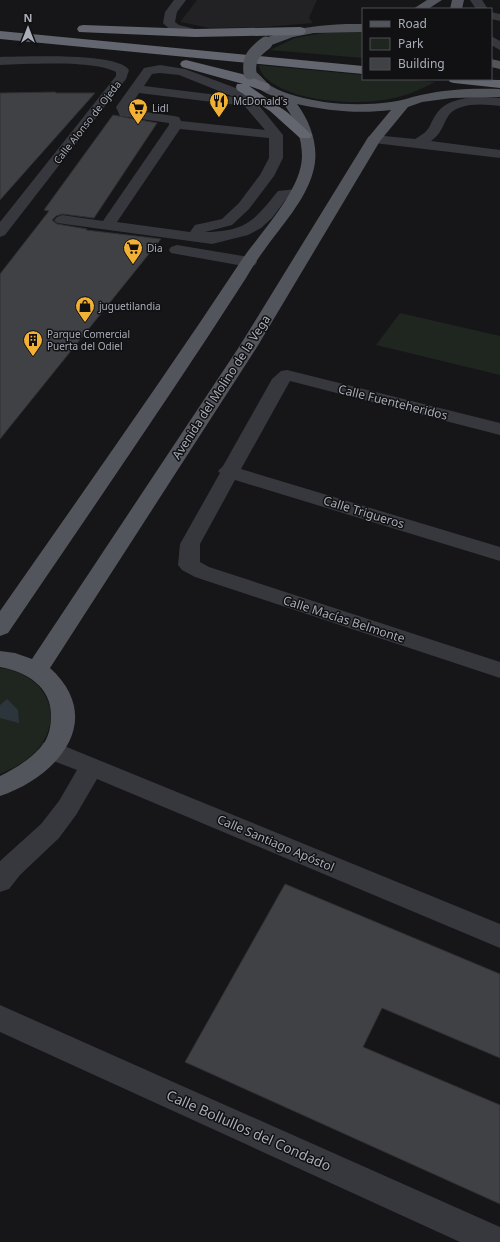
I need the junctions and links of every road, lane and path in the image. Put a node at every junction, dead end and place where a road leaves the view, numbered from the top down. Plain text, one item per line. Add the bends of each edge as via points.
1 (180, 0) edge
2 (436, 0) edge
3 (421, 8) edge
4 (362, 24) edge
5 (343, 27) junction
6 (73, 28) dead end
7 (362, 28) edge
8 (0, 29) edge
9 (300, 32) junction
10 (195, 33) junction
11 (0, 35) edge
12 (0, 44) edge
13 (0, 62) edge
14 (362, 62) edge
15 (193, 65) junction
16 (362, 70) edge
17 (452, 80) edge
18 (462, 80) edge
19 (500, 84) edge
20 (264, 87) junction
21 (135, 89) junction
22 (500, 93) edge
23 (286, 97) junction
24 (424, 98) junction
25 (500, 102) edge
26 (250, 103) junction
27 (403, 104) junction
28 (176, 124) junction
29 (431, 134) junction
30 (276, 135) junction
31 (304, 135) junction
32 (374, 139) junction
33 (418, 143) junction
34 (470, 151) junction
35 (500, 154) edge
36 (297, 193) junction
37 (62, 220) dead end
38 (108, 225) junction
39 (0, 232) edge
40 (199, 233) junction
41 (177, 250) dead end
42 (254, 254) junction
43 (500, 429) edge
44 (228, 471) junction
45 (500, 554) edge
46 (0, 628) edge
47 (0, 659) edge
48 (37, 670) junction
49 (500, 670) edge
50 (52, 750) junction
51 (91, 766) junction
52 (0, 786) edge
53 (0, 881) edge
54 (500, 936) edge
55 (0, 1018) edge
56 (497, 1242) edge

1 - 10 street via 171,12 169,23 175,28
2 - 3 main road
4 - 5 main road
5 - 7 main road
5 - 9 main road
6 - 10 highway
8 - 14 highway
9 - 10 highway
9 - 20 main road, bridge via 281,36 254,52 248,62 250,73
11 - 16 highway
12 - 15 highway via 142,57
13 - 39 street, Calle Alonso de Ojeda via 93,62 109,64 123,70 122,76
15 - 20 highway
15 - 31 highway via 263,99 290,119
17 - 24 main road via 439,91
18 - 19 highway
20 - 23 main road
21 - 26 street
21 - 26 street via 148,71 160,69 181,72 213,83 244,96
21 - 28 street via 123,107 125,113 174,120
22 - 24 main road via 465,93
23 - 27 main road via 342,108 374,108
23 - 31 main road via 303,125
24 - 27 main road
25 - 29 street via 480,101 453,107 442,114 436,131
26 - 30 street
27 - 32 main road, Avenida del Molino de la Vega
28 - 30 street
28 - 38 street
29 - 33 street
29 - 34 street via 453,146
30 - 40 street via 276,158 267,176 244,206 227,222
31 - 36 main road via 308,148 308,166
32 - 33 street
32 - 48 main road, Avenida del Molino de la Vega via 248,347
33 - 34 street
34 - 35 street
36 - 40 street via 283,194 257,224 245,231 217,237
36 - 42 main road
37 - 38 street
38 - 40 street
40 - 42 street
41 - 42 street
42 - 46 main road
43 - 44 street, Calle Fuenteheridos via 287,375 280,379
44 - 45 street, Calle Trigueros
44 - 49 street, Calle Macías Belmonte via 190,544 189,565 202,572
47 - 48 main road
48 - 50 main road via 53,684 64,704 63,728
50 - 51 street, Calle Santiago Apóstol
50 - 52 main road via 31,771
51 - 53 street via 78,793 49,831 5,872
51 - 54 street, Calle Santiago Apóstol
55 - 56 street, Calle Bollullos del Condado

